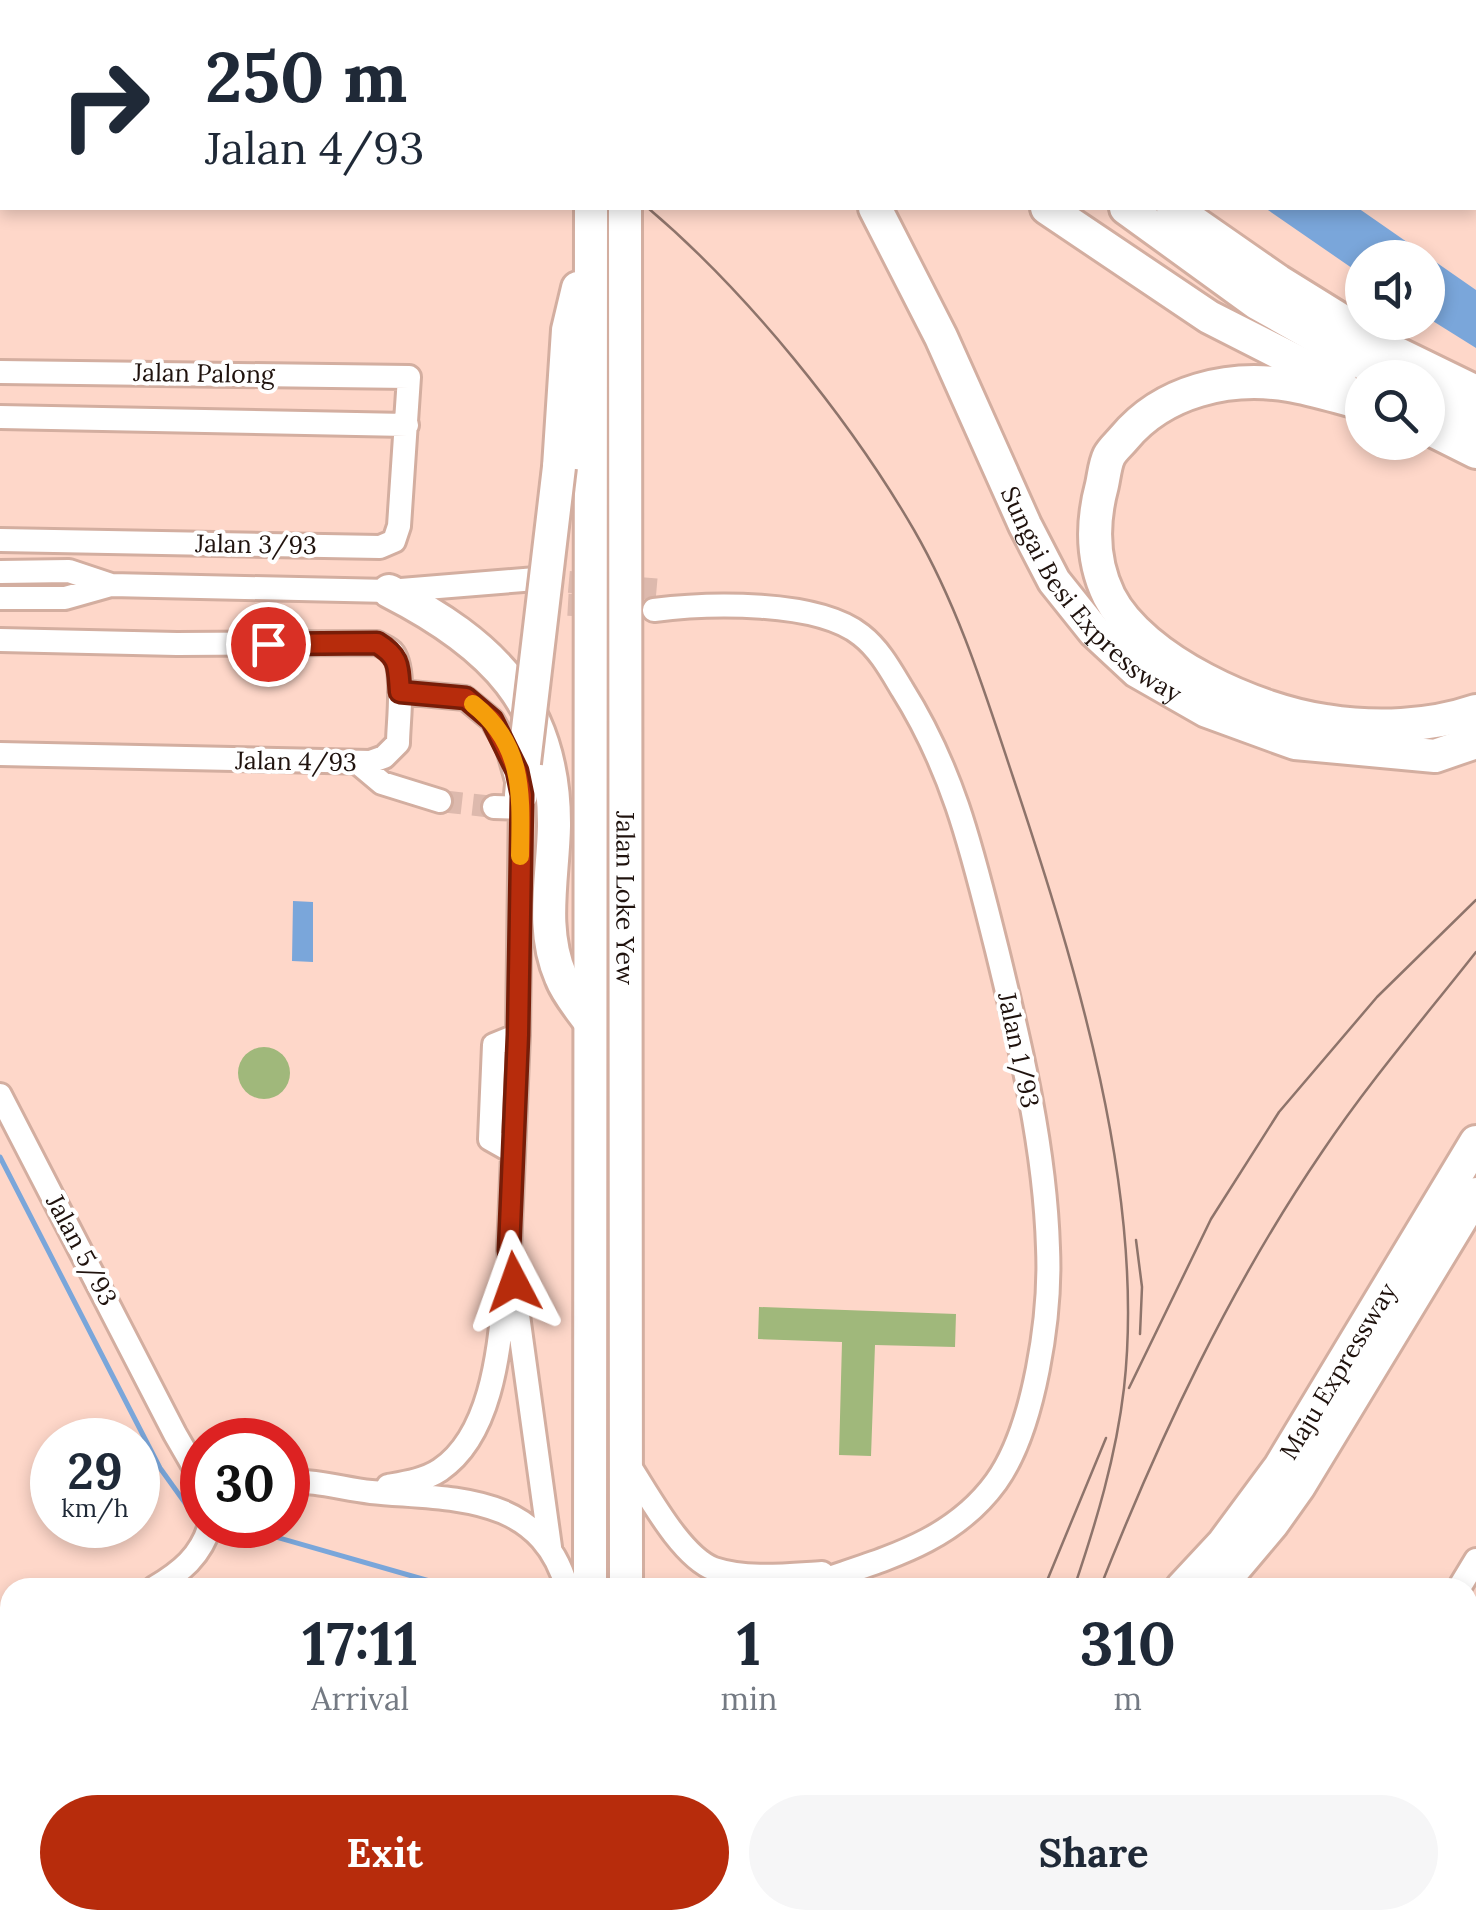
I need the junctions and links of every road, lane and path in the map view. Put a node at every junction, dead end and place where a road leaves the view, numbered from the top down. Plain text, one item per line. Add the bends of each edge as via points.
1 (625, 210) edge
2 (877, 210) edge
3 (1051, 210) edge
4 (1129, 210) edge
5 (1176, 210) edge
6 (591, 222) edge
7 (1358, 360) edge
8 (0, 372) edge
9 (409, 377) joint
10 (1345, 390) edge
11 (1476, 392) edge
12 (1345, 396) edge
13 (1445, 406) edge
14 (0, 417) edge
15 (1476, 422) edge
16 (407, 425) junction
17 (1445, 436) edge
18 (1476, 452) edge
19 (0, 540) edge
20 (0, 572) edge
21 (110, 584) junction
22 (388, 591) junction
23 (535, 591) tunnel mouth
24 (0, 598) edge
25 (658, 600) tunnel mouth
26 (0, 640) edge
27 (400, 692) junction
28 (1476, 710) edge
29 (1476, 742) edge
30 (0, 754) edge
31 (357, 762) junction
32 (515, 794) junction
33 (440, 802) tunnel mouth
34 (590, 1022) junction
35 (0, 1094) edge
36 (1476, 1142) edge
37 (1476, 1194) edge
38 (509, 1250) junction
39 (163, 1406) junction
40 (180, 1423) edge
41 (180, 1442) edge
42 (623, 1457) junction
43 (310, 1482) edge
44 (365, 1491) junction
45 (550, 1547) junction
46 (201, 1548) edge
47 (213, 1548) edge
48 (856, 1571) junction
49 (168, 1578) edge
50 (189, 1578) edge
51 (569, 1578) edge
52 (574, 1578) edge
53 (626, 1578) edge
54 (833, 1578) edge
55 (1191, 1578) edge
56 (1227, 1578) edge

1 - 42 highway, Jalan Loke Yew
2 - 29 highway, Sungai Besi Expressway via 1025,525 1054,580 1094,632 1138,671 1207,712 1294,743 1436,756
3 - 10 highway via 1210,316
4 - 7 highway via 1257,303
5 - 11 highway via 1386,348
6 - 32 highway, bridge via 568,330 559,466
6 - 34 highway, Jalan Loke Yew
8 - 9 street, Jalan Palong
9 - 16 street, Jalan 3/93
12 - 28 highway via 1285,384 1224,384 1177,396 1140,420 1110,455 1095,513 1095,550 1109,596 1139,635 1185,670 1251,700 1324,721 1390,726
13 - 15 highway
14 - 16 street
16 - 19 street, Jalan 3/93 via 399,526 394,541 380,547
17 - 18 highway
20 - 21 street via 69,571
21 - 22 street
21 - 24 street via 65,598
22 - 23 street via 481,586
22 - 34 highway via 466,636 535,719 552,777 548,938 561,980
25 - 48 street, Jalan 1/93 via 840,622 881,656 935,746 965,821 1020,1046 1048,1253 1041,1360 1022,1424 1000,1478 975,1508 934,1538
26 - 27 street, Jalan 4/93 via 377,643 392,652
27 - 31 street, Jalan 4/93 via 398,743 384,758
27 - 32 street via 466,698 492,720 512,758
30 - 31 street, Jalan 4/93
31 - 33 street via 382,783
32 - 38 street via 518,1035
34 - 52 highway, Jalan Loke Yew
35 - 39 street, Jalan 5/93
36 - 55 highway, Maju Expressway via 1280,1467
37 - 56 highway, Maju Expressway via 1299,1486
38 - 44 street via 496,1364 471,1436 438,1472
38 - 45 street
39 - 40 street, Jalan 5/93
39 - 41 street, Jalan 5/93
42 - 48 street, Jalan 1/93 via 688,1550 710,1568 738,1574
42 - 53 highway, Jalan Loke Yew
43 - 44 street
44 - 45 street via 506,1510
45 - 51 street
46 - 49 street
47 - 50 street
48 - 54 street, Jalan 1/93

